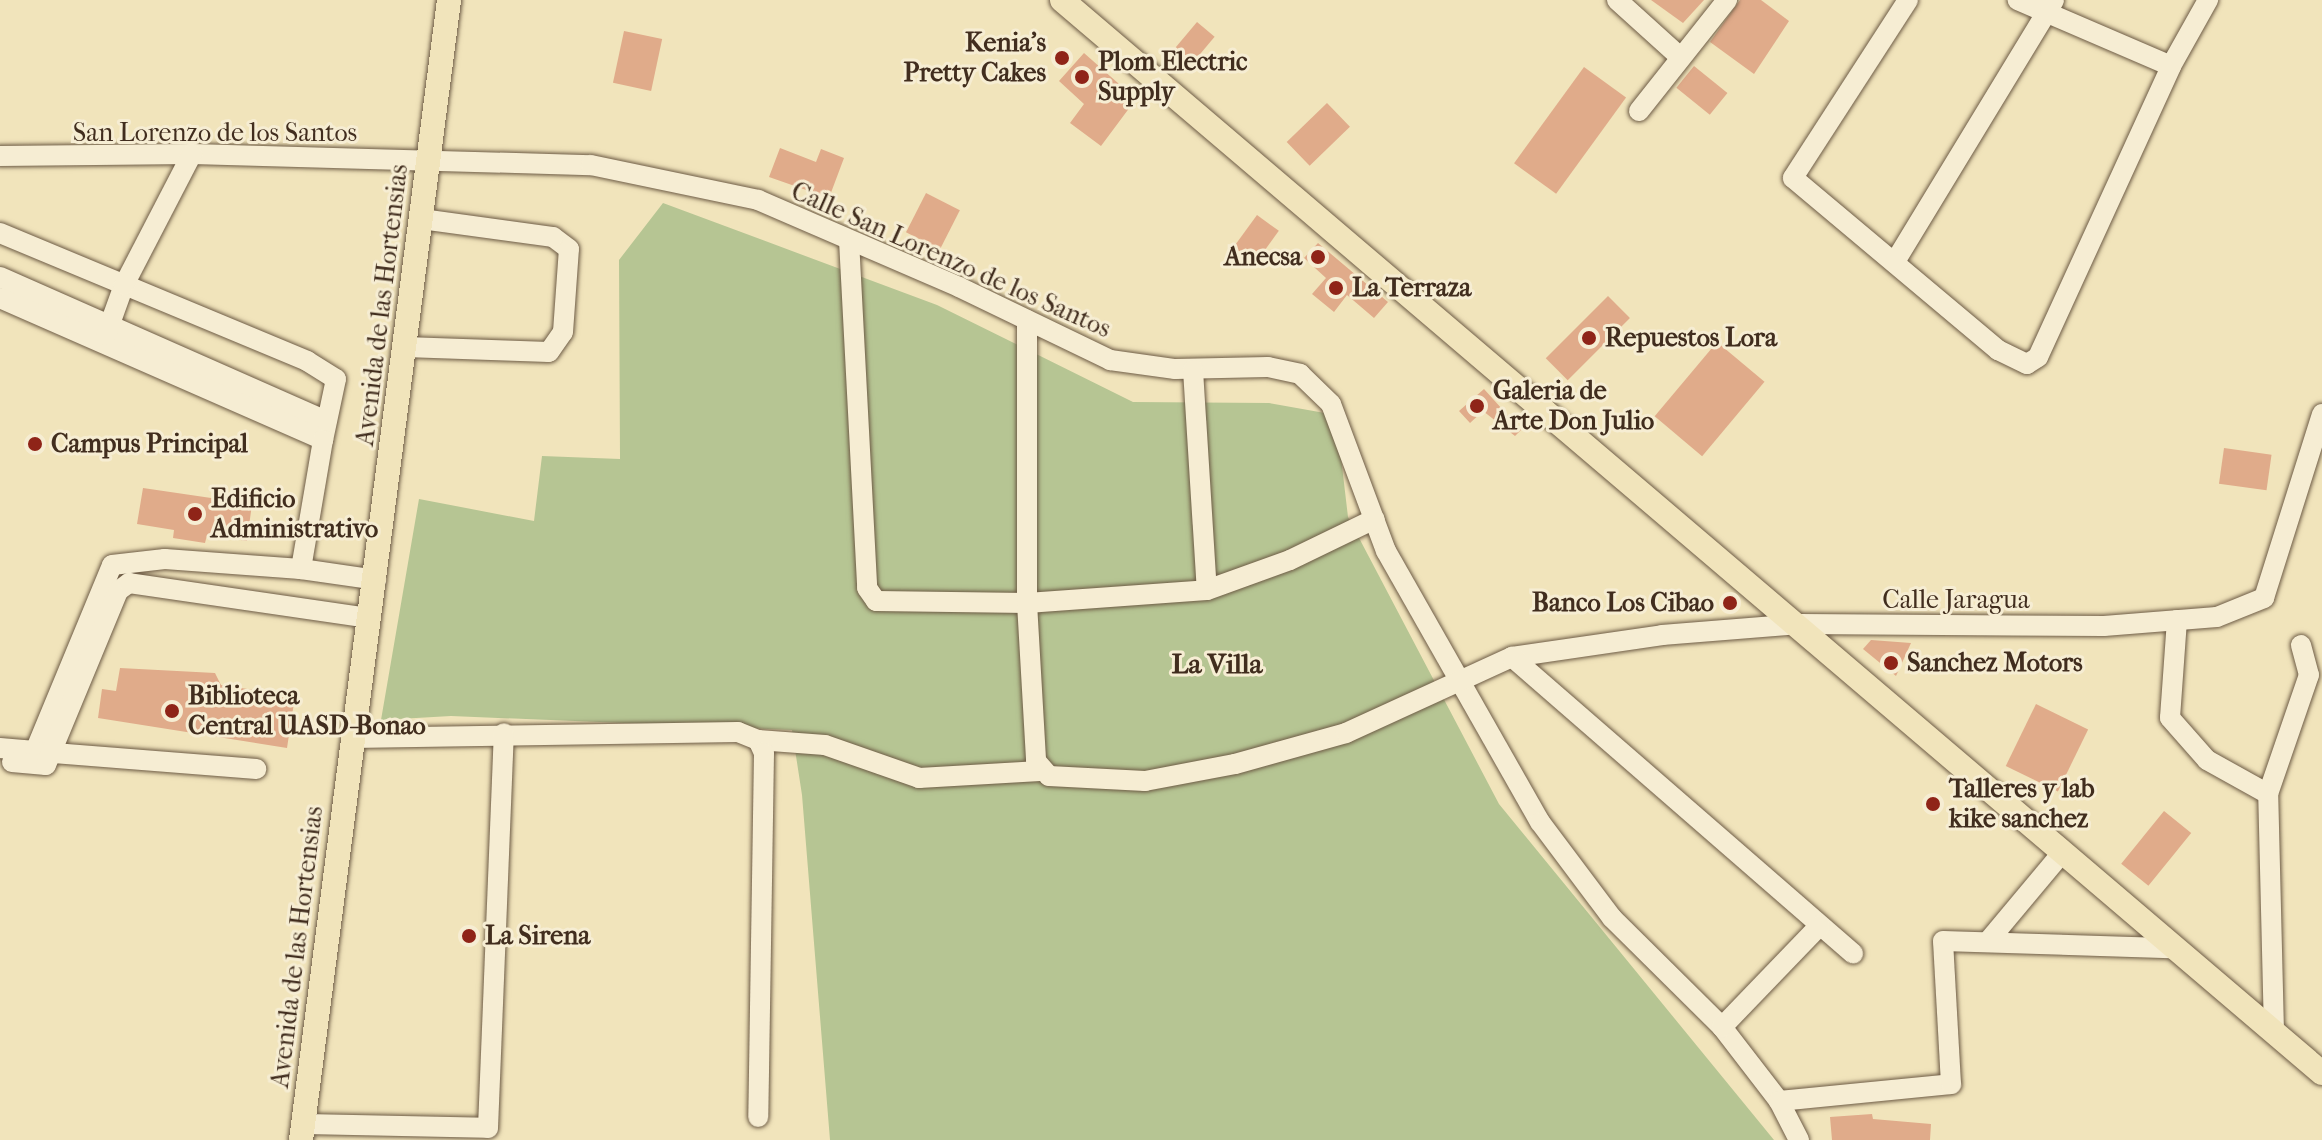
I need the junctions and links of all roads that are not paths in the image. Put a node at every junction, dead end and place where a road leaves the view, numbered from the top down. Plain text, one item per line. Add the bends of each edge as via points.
1 (449, 0) edge
2 (1062, 0) edge
3 (1617, 0) edge
4 (1727, 0) edge
5 (1908, 0) edge
6 (2018, 0) edge
7 (2208, 0) edge
8 (2050, 8) edge
9 (1680, 57) junction
10 (2171, 66) junction
11 (1639, 111) dead end
12 (192, 154) junction
13 (0, 156) edge
14 (429, 161) junction
15 (422, 219) junction
16 (0, 233) edge
17 (849, 240) junction
18 (1896, 260) junction
19 (0, 277) edge
20 (124, 285) junction
21 (0, 298) edge
22 (1027, 320) junction
23 (107, 334) junction
24 (405, 347) junction
25 (1193, 370) junction
26 (2322, 414) edge
27 (325, 430) junction
28 (1375, 519) junction
29 (301, 569) junction
30 (376, 580) junction
31 (1207, 590) junction
32 (1027, 603) junction
33 (368, 618) junction
34 (2177, 620) junction
35 (1800, 624) junction
36 (2301, 645) dead end
37 (1512, 657) junction
38 (1459, 685) junction
39 (504, 733) junction
40 (352, 738) junction
41 (758, 740) junction
42 (0, 748) edge
43 (43, 752) junction
44 (0, 761) edge
45 (256, 769) dead end
46 (1040, 771) junction
47 (2268, 794) junction
48 (2062, 853) junction
49 (1820, 925) junction
50 (1990, 939) junction
51 (2171, 948) junction
52 (1853, 953) dead end
53 (1722, 1027) junction
54 (2274, 1032) junction
55 (2322, 1073) edge
56 (1779, 1101) junction
57 (758, 1117) dead end
58 (302, 1132) edge
59 (1799, 1140) edge

1 - 14 main road, Avenida de las Hortensias
2 - 35 main road
3 - 9 street
4 - 9 street
5 - 18 street via 1793,178
6 - 8 street
7 - 10 street
8 - 10 street
8 - 18 street
9 - 11 street
10 - 18 street via 2038,357 2018,362 1998,350
12 - 13 street, San Lorenzo de los Santos
12 - 14 street, San Lorenzo de los Santos
12 - 20 street
14 - 15 main road, Avenida de las Hortensias
14 - 17 street, Calle San Lorenzo de los Santos via 591,165 650,176 758,200
15 - 24 main road, Avenida de las Hortensias
15 - 24 street via 553,237 569,249 563,332 549,352
16 - 20 street
17 - 22 street, Calle San Lorenzo de los Santos
17 - 32 street via 870,596 883,604
19 - 23 street
20 - 23 street
20 - 27 street via 307,361 336,379
21 - 23 street
22 - 25 street, Calle San Lorenzo de los Santos via 1110,360
22 - 32 street
23 - 27 street
24 - 30 main road, Avenida de las Hortensias
25 - 28 street, Calle San Lorenzo de los Santos via 1268,367 1300,374 1331,404
25 - 31 street
26 - 34 street, Calle Jaragua via 2264,598 2217,617
27 - 29 street
28 - 31 street via 1290,560
28 - 38 street, Calle San Lorenzo de los Santos via 1386,551
29 - 30 street
29 - 43 street via 165,559 112,565
30 - 33 main road, Avenida de las Hortensias
31 - 32 street
32 - 46 street
33 - 40 main road, Avenida de las Hortensias
33 - 43 street via 129,583 118,591
34 - 35 street, Calle Jaragua via 2104,626
34 - 47 street via 2170,718 2207,760
35 - 37 street, Calle Jaragua via 1662,635
35 - 48 main road
36 - 47 street via 2309,675
37 - 38 street, Calle Jaragua
37 - 49 street
38 - 46 street, Calle Jaragua via 1346,733 1235,764 1145,781 1049,776
38 - 53 street, Calle San Lorenzo de los Santos via 1540,822 1612,918
39 - 40 street, Calle Jaragua
39 - 41 street, Calle Jaragua via 738,732
39 - 58 street via 488,1128
40 - 58 main road, Avenida de las Hortensias
41 - 46 street, Calle Jaragua via 825,745 919,778
41 - 57 street via 764,753
42 - 43 street
43 - 44 street via 46,765
43 - 45 street
47 - 54 street
48 - 50 street
48 - 51 main road
49 - 52 street
49 - 53 street
50 - 51 street
50 - 56 street via 1943,941 1951,1084
51 - 54 main road
53 - 56 street, Calle San Lorenzo de los Santos
54 - 55 main road
56 - 59 street, Calle San Lorenzo de los Santos

